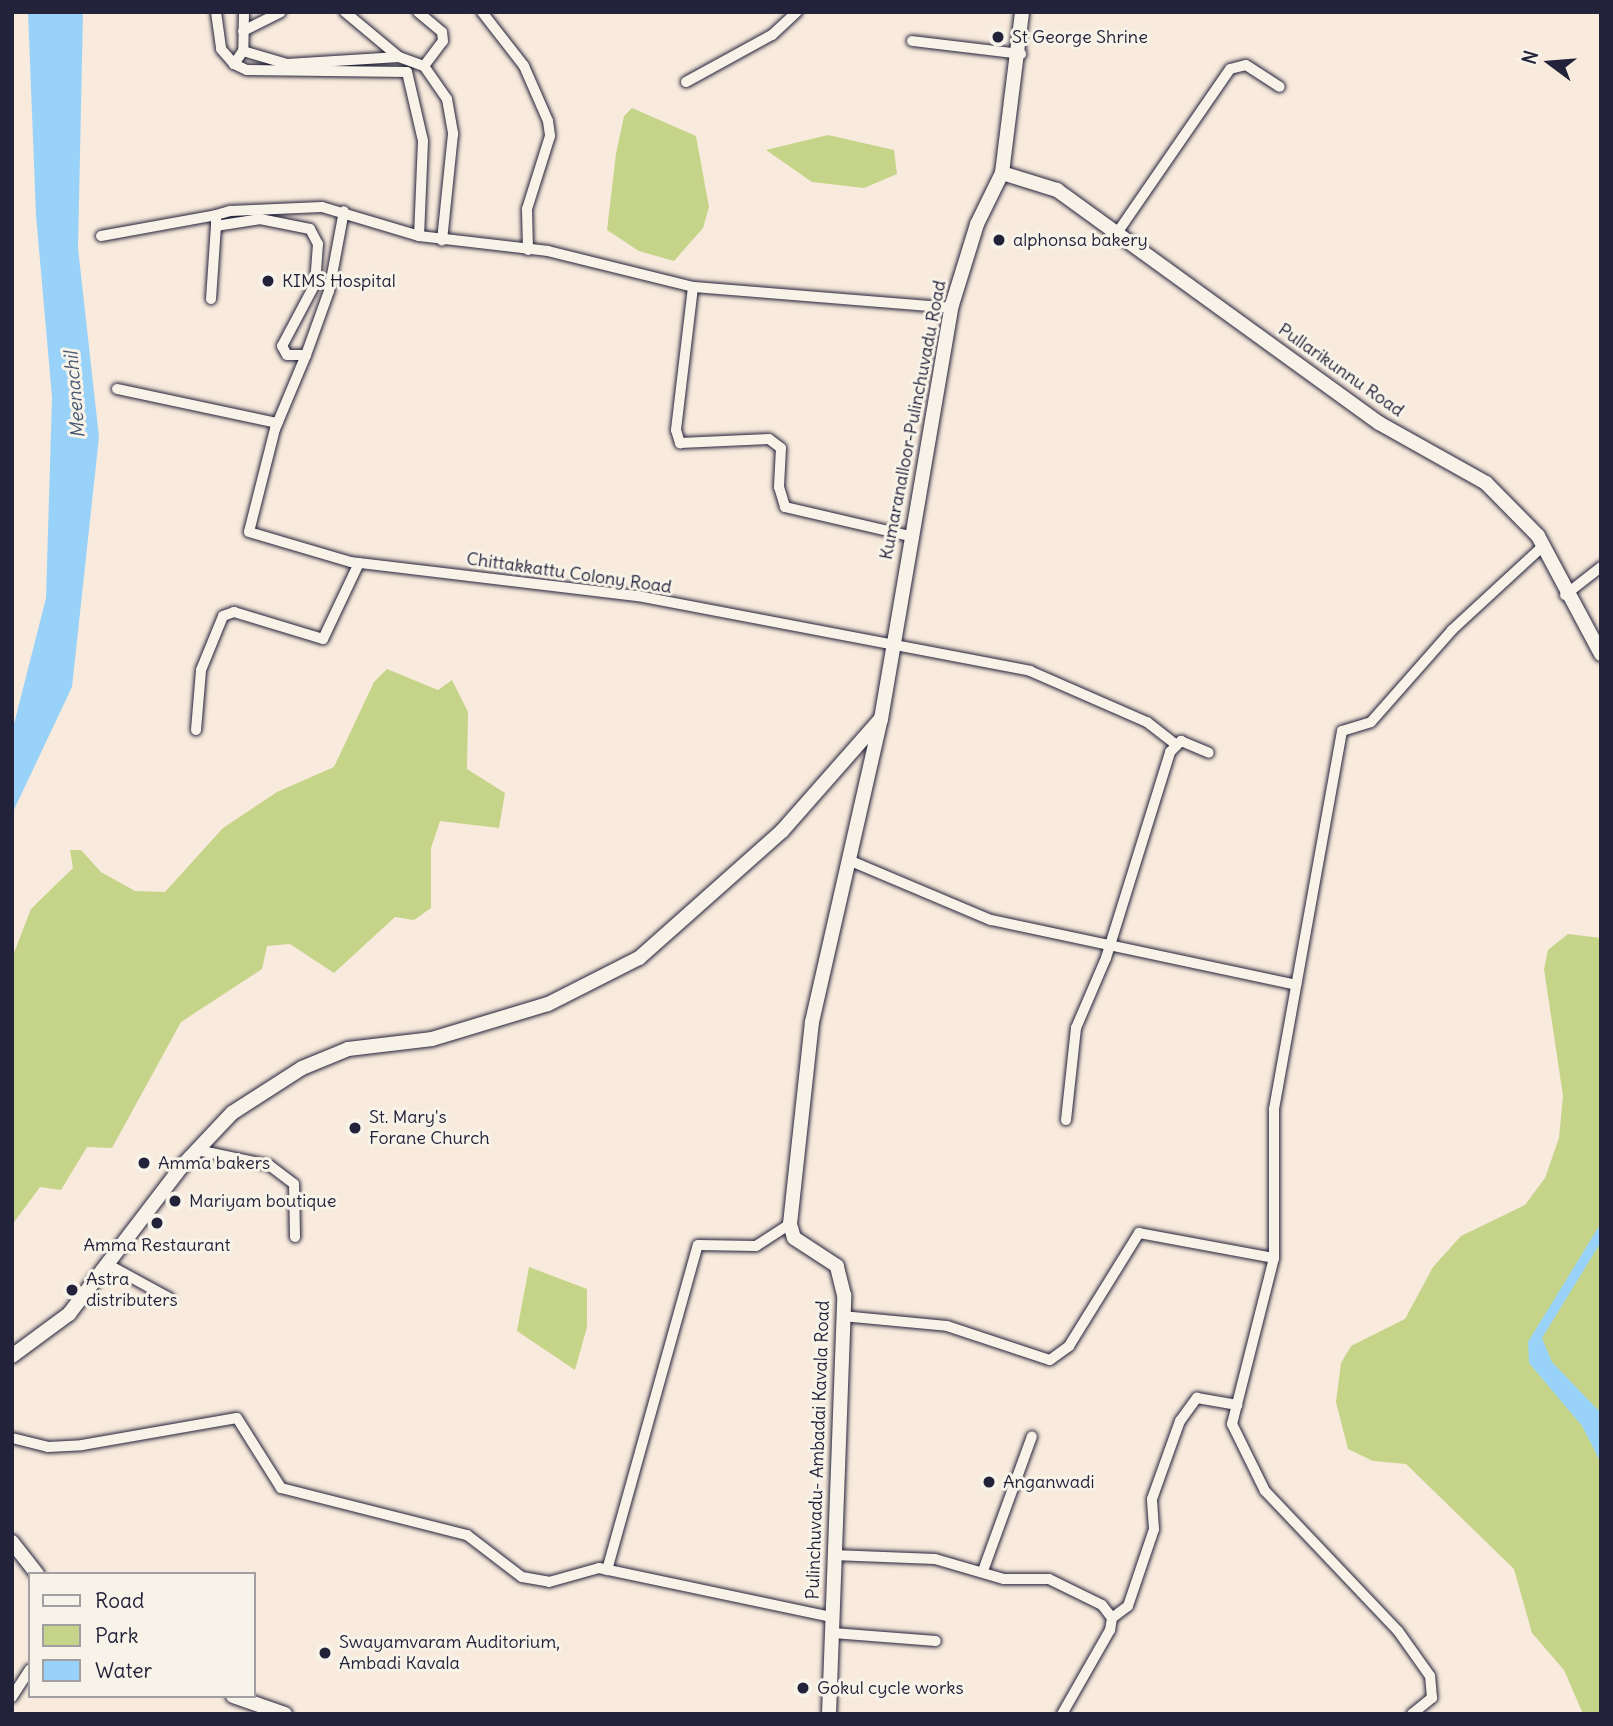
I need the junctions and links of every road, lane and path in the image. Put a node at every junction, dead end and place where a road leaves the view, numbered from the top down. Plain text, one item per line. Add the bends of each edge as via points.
1 (216, 12) edge
2 (244, 12) edge
3 (281, 12) edge
4 (345, 12) edge
5 (418, 12) edge
6 (482, 12) edge
7 (797, 12) edge
8 (1022, 12) edge
9 (243, 32) junction
10 (912, 41) dead end
11 (243, 51) junction
12 (1021, 54) junction
13 (399, 57) junction
14 (234, 64) junction
15 (424, 66) junction
16 (686, 82) dead end
17 (1280, 87) dead end
18 (1002, 173) junction
19 (344, 211) junction
20 (216, 220) junction
21 (1117, 233) junction
22 (101, 236) dead end
23 (419, 236) junction
24 (442, 240) junction
25 (528, 250) junction
26 (693, 287) junction
27 (211, 299) dead end
28 (951, 307) junction
29 (306, 355) junction
30 (117, 389) dead end
31 (277, 423) junction
32 (910, 536) junction
33 (1542, 547) junction
34 (359, 563) junction
35 (1601, 567) edge
36 (1565, 596) junction
37 (889, 643) junction
38 (1601, 654) edge
39 (881, 719) junction
40 (196, 730) dead end
41 (1174, 743) junction
42 (1209, 753) dead end
43 (850, 861) junction
44 (1110, 944) junction
45 (1296, 985) junction
46 (1066, 1119) dead end
47 (197, 1150) junction
48 (790, 1224) junction
49 (295, 1237) dead end
50 (1274, 1258) junction
51 (107, 1264) junction
52 (169, 1298) dead end
53 (842, 1316) junction
54 (12, 1356) edge
55 (1237, 1405) junction
56 (1032, 1436) dead end
57 (12, 1438) edge
58 (12, 1542) edge
59 (833, 1555) junction
60 (984, 1569) junction
61 (607, 1570) junction
62 (35, 1572) edge
63 (1112, 1618) junction
64 (832, 1625) junction
65 (936, 1641) dead end
66 (28, 1672) edge
67 (12, 1697) edge
68 (238, 1698) edge
69 (269, 1710) edge
70 (285, 1714) edge
71 (829, 1714) edge
72 (1062, 1714) edge
73 (1412, 1714) edge

1 - 14 street via 221,48
2 - 9 street
3 - 9 street
4 - 13 street
5 - 15 street via 442,32 443,41
6 - 25 street via 524,66 548,121 550,135 527,209
7 - 16 street via 772,35
8 - 12 main road, Kumaranalloor-Pulinchuvadu Road
9 - 11 street
10 - 12 street
11 - 13 street via 287,64
11 - 14 street
12 - 18 main road, Kumaranalloor-Pulinchuvadu Road
13 - 15 street
14 - 23 street via 277,74 407,72 423,141
15 - 24 street via 447,99 453,134
17 - 21 street via 1246,65 1230,69
18 - 21 main road, Pullarikunnu Road via 1057,190
18 - 28 main road, Kumaranalloor-Pulinchuvadu Road via 977,224
19 - 20 street
19 - 23 street
19 - 29 street via 329,291
20 - 22 street
20 - 27 street
20 - 29 street via 260,219 310,229 318,244 315,284 282,346 287,355
21 - 33 main road, Pullarikunnu Road via 1379,423 1486,483
23 - 24 street
24 - 25 street
25 - 26 street
26 - 28 street
26 - 32 street via 676,430 680,443 769,439 781,448 779,487 785,507
28 - 32 main road, Kumaranalloor-Pulinchuvadu Road
29 - 31 street
30 - 31 street
31 - 34 street, Chittakkattu Colony Road via 247,530
32 - 37 main road, Kumaranalloor-Pulinchuvadu Road
33 - 36 main road, Pullarikunnu Road
33 - 45 street via 1452,630 1371,722 1342,731
34 - 37 street, Chittakkattu Colony Road via 638,596
34 - 40 street via 323,639 234,612 223,616 201,670
35 - 36 street
36 - 38 main road, Pullarikunnu Road
37 - 39 main road, Kumaranalloor-Pulinchuvadu Road
37 - 41 street, Chittakkattu Colony Road via 1030,671 1147,722
39 - 43 main road
39 - 47 main road via 782,831 639,958 548,1004 432,1039 348,1049 302,1068 232,1113
41 - 42 street
41 - 44 street
43 - 44 street via 991,920
43 - 48 main road via 818,983
44 - 45 street
44 - 46 street via 1076,1028
45 - 50 street via 1274,1109
47 - 49 street via 269,1165 294,1184
47 - 51 main road
48 - 53 main road, Pulinchuvadu- Ambadai Kavala Road via 794,1238 837,1266
48 - 61 street via 756,1246 698,1245
50 - 53 street via 1139,1233 1069,1346 1050,1360 947,1326
50 - 55 street
51 - 52 street
51 - 54 main road via 69,1314
53 - 59 main road, Pulinchuvadu- Ambadai Kavala Road
55 - 63 street via 1197,1398 1180,1421 1152,1499 1154,1528 1128,1606
55 - 73 street via 1235,1434 1265,1491 1398,1631 1430,1676 1432,1698
56 - 60 street
57 - 61 street via 48,1447 82,1446 237,1418 281,1488 467,1535 522,1577 549,1582
58 - 62 main road
59 - 60 street
59 - 64 main road, Pulinchuvadu- Ambadai Kavala Road
60 - 63 street via 1004,1579 1049,1579 1102,1605
61 - 64 street
63 - 72 street via 1088,1677
64 - 65 street
64 - 71 main road, Pulinchuvadu- Ambadai Kavala Road
66 - 67 street
68 - 69 main road
69 - 70 main road

